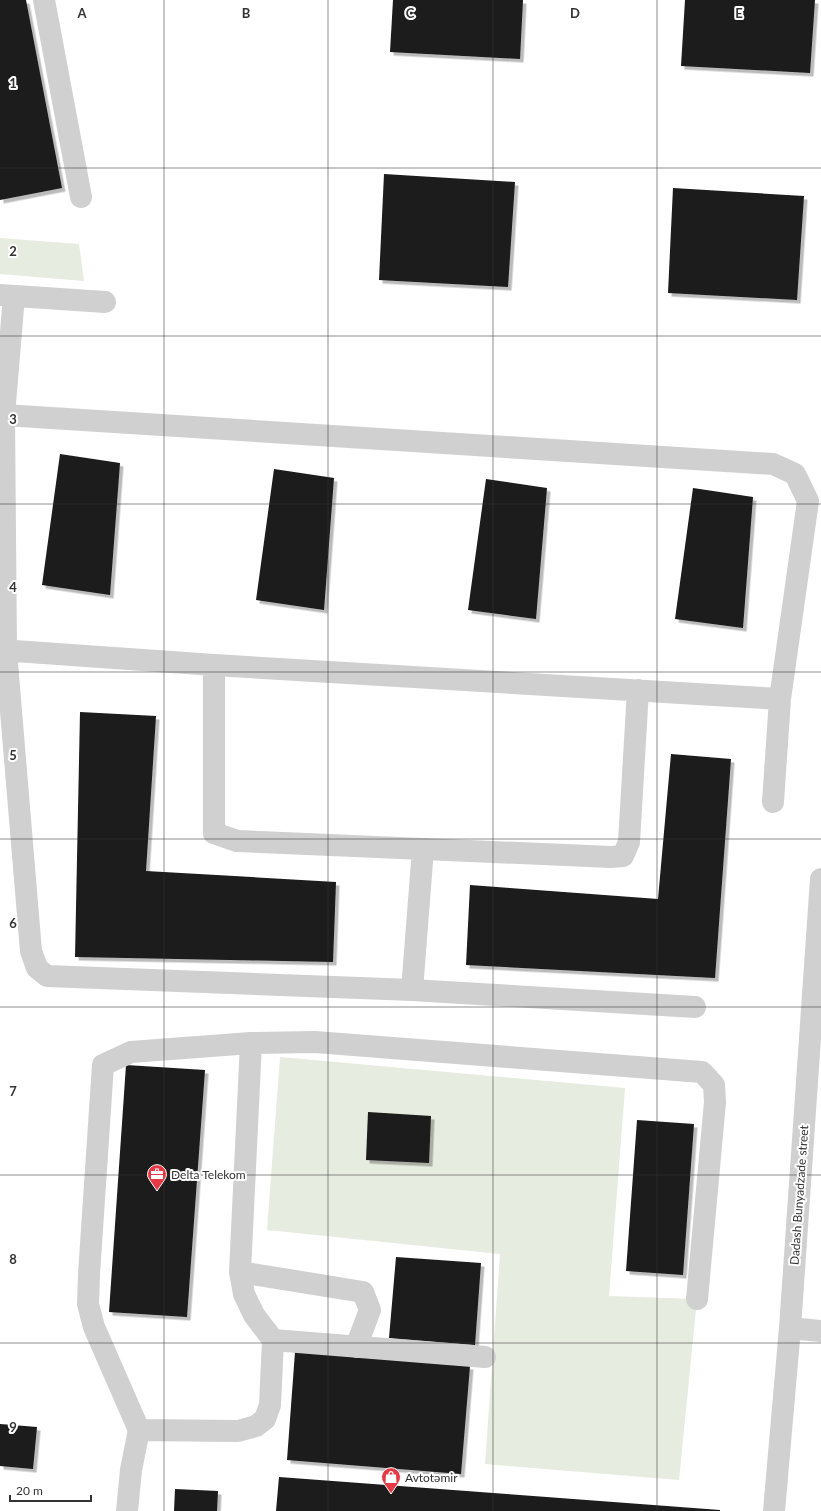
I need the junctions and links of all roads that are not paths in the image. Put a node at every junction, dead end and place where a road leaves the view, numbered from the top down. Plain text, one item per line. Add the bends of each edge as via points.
1 (44, 0) edge
2 (81, 197) dead end
3 (7, 295) edge
4 (105, 302) dead end
5 (4, 415) junction
6 (3, 651) edge
7 (214, 665) junction
8 (638, 690) junction
9 (780, 699) junction
10 (773, 802) dead end
11 (423, 849) junction
12 (821, 879) edge
13 (412, 990) junction
14 (695, 1007) dead end
15 (251, 1042) junction
16 (815, 1062) edge
17 (240, 1272) junction
18 (697, 1299) dead end
19 (790, 1328) junction
20 (821, 1331) edge
21 (273, 1340) junction
22 (356, 1347) junction
23 (485, 1357) dead end
24 (139, 1430) junction
25 (127, 1511) edge
26 (774, 1511) edge

1 - 2 street
3 - 4 street
3 - 5 street
5 - 6 street
5 - 9 street via 773,464 795,474 808,501
6 - 7 street
6 - 13 street via 31,951 37,968 47,976
7 - 8 street
7 - 11 street via 214,833 237,841
8 - 9 street
8 - 11 street via 629,842 623,856
9 - 10 street
11 - 13 street
12 - 16 street, Dadash Bunyadzade street
13 - 14 street
15 - 17 street
15 - 18 street via 315,1042 702,1072 714,1085 715,1102
15 - 24 street via 131,1052 103,1065 88,1304 94,1327
16 - 19 street, Dadash Bunyadzade street
17 - 21 street via 244,1294 254,1315
17 - 22 street via 363,1292 370,1310
19 - 20 street
19 - 26 street, Dadash Bunyadzade street
21 - 22 street
21 - 24 street via 270,1405 265,1419 256,1426 238,1431
22 - 23 street
24 - 25 street via 131,1470

